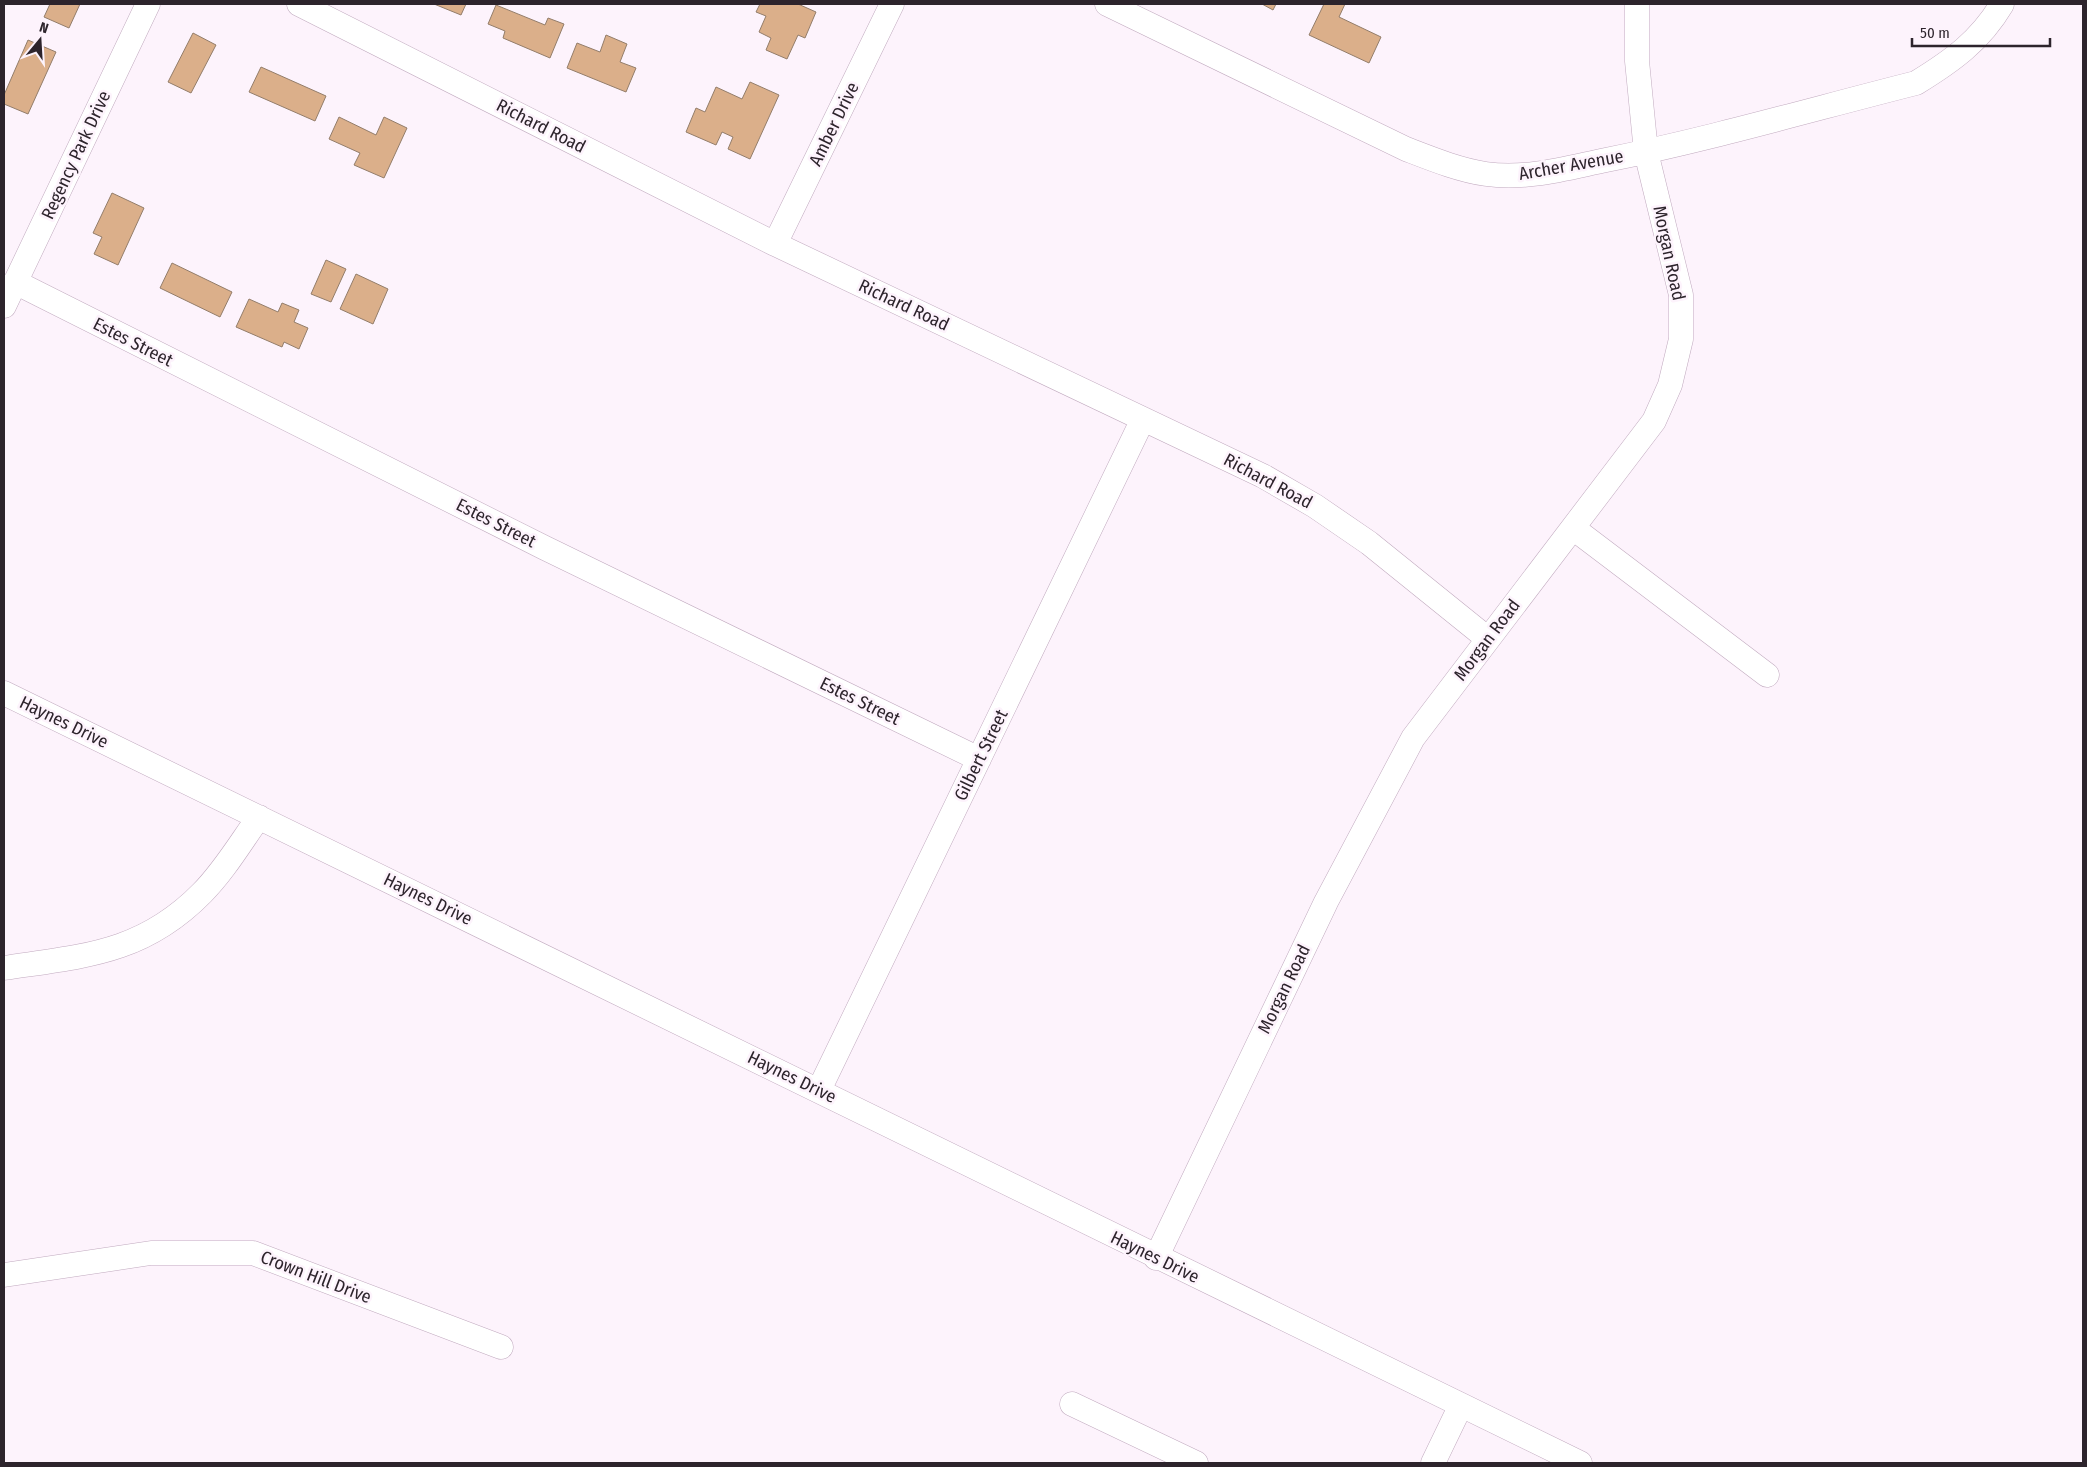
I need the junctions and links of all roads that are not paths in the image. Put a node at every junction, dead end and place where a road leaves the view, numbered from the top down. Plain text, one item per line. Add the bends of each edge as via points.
1 (148, 4) edge
2 (299, 4) edge
3 (892, 4) edge
4 (1107, 4) edge
5 (1637, 4) edge
6 (2002, 4) edge
7 (1646, 152) junction
8 (775, 244) junction
9 (15, 282) junction
10 (4, 306) edge
11 (1143, 419) junction
12 (1573, 528) junction
13 (1488, 639) junction
14 (1767, 675) dead end
15 (4, 693) edge
16 (979, 759) junction
17 (259, 817) junction
18 (4, 968) edge
19 (819, 1090) junction
20 (1156, 1258) junction
21 (4, 1275) edge
22 (502, 1347) dead end
23 (1072, 1404) dead end
24 (1461, 1405) junction
25 (1196, 1463) edge
26 (1433, 1463) edge
27 (1580, 1463) edge

1 - 9 street, Regency Park Drive
2 - 8 street, Richard Road
3 - 8 street, Amber Drive
4 - 7 street, Archer Avenue via 1406,149 1452,166 1486,174 1534,174
5 - 7 street, Morgan Road via 1637,61
6 - 7 street, Archer Avenue via 1971,45 1916,83
7 - 12 street, Morgan Road via 1681,295 1681,339 1670,385 1654,421
8 - 11 street, Richard Road
9 - 10 street, Regency Park Drive
9 - 16 street, Estes Street via 545,548
11 - 13 street, Richard Road via 1263,476 1315,506 1370,543
11 - 16 street, Gilbert Street
12 - 13 street, Morgan Road
12 - 14 street
13 - 20 street, Morgan Road via 1409,747 1326,902
15 - 17 street, Haynes Drive
16 - 19 street, Gilbert Street
17 - 18 street via 204,892 174,920 134,942 94,954
17 - 19 street, Haynes Drive
19 - 20 street, Haynes Drive
20 - 24 street, Haynes Drive
21 - 22 street, Crown Hill Drive via 151,1253 253,1253
23 - 25 street
24 - 26 street
24 - 27 street, Haynes Drive

